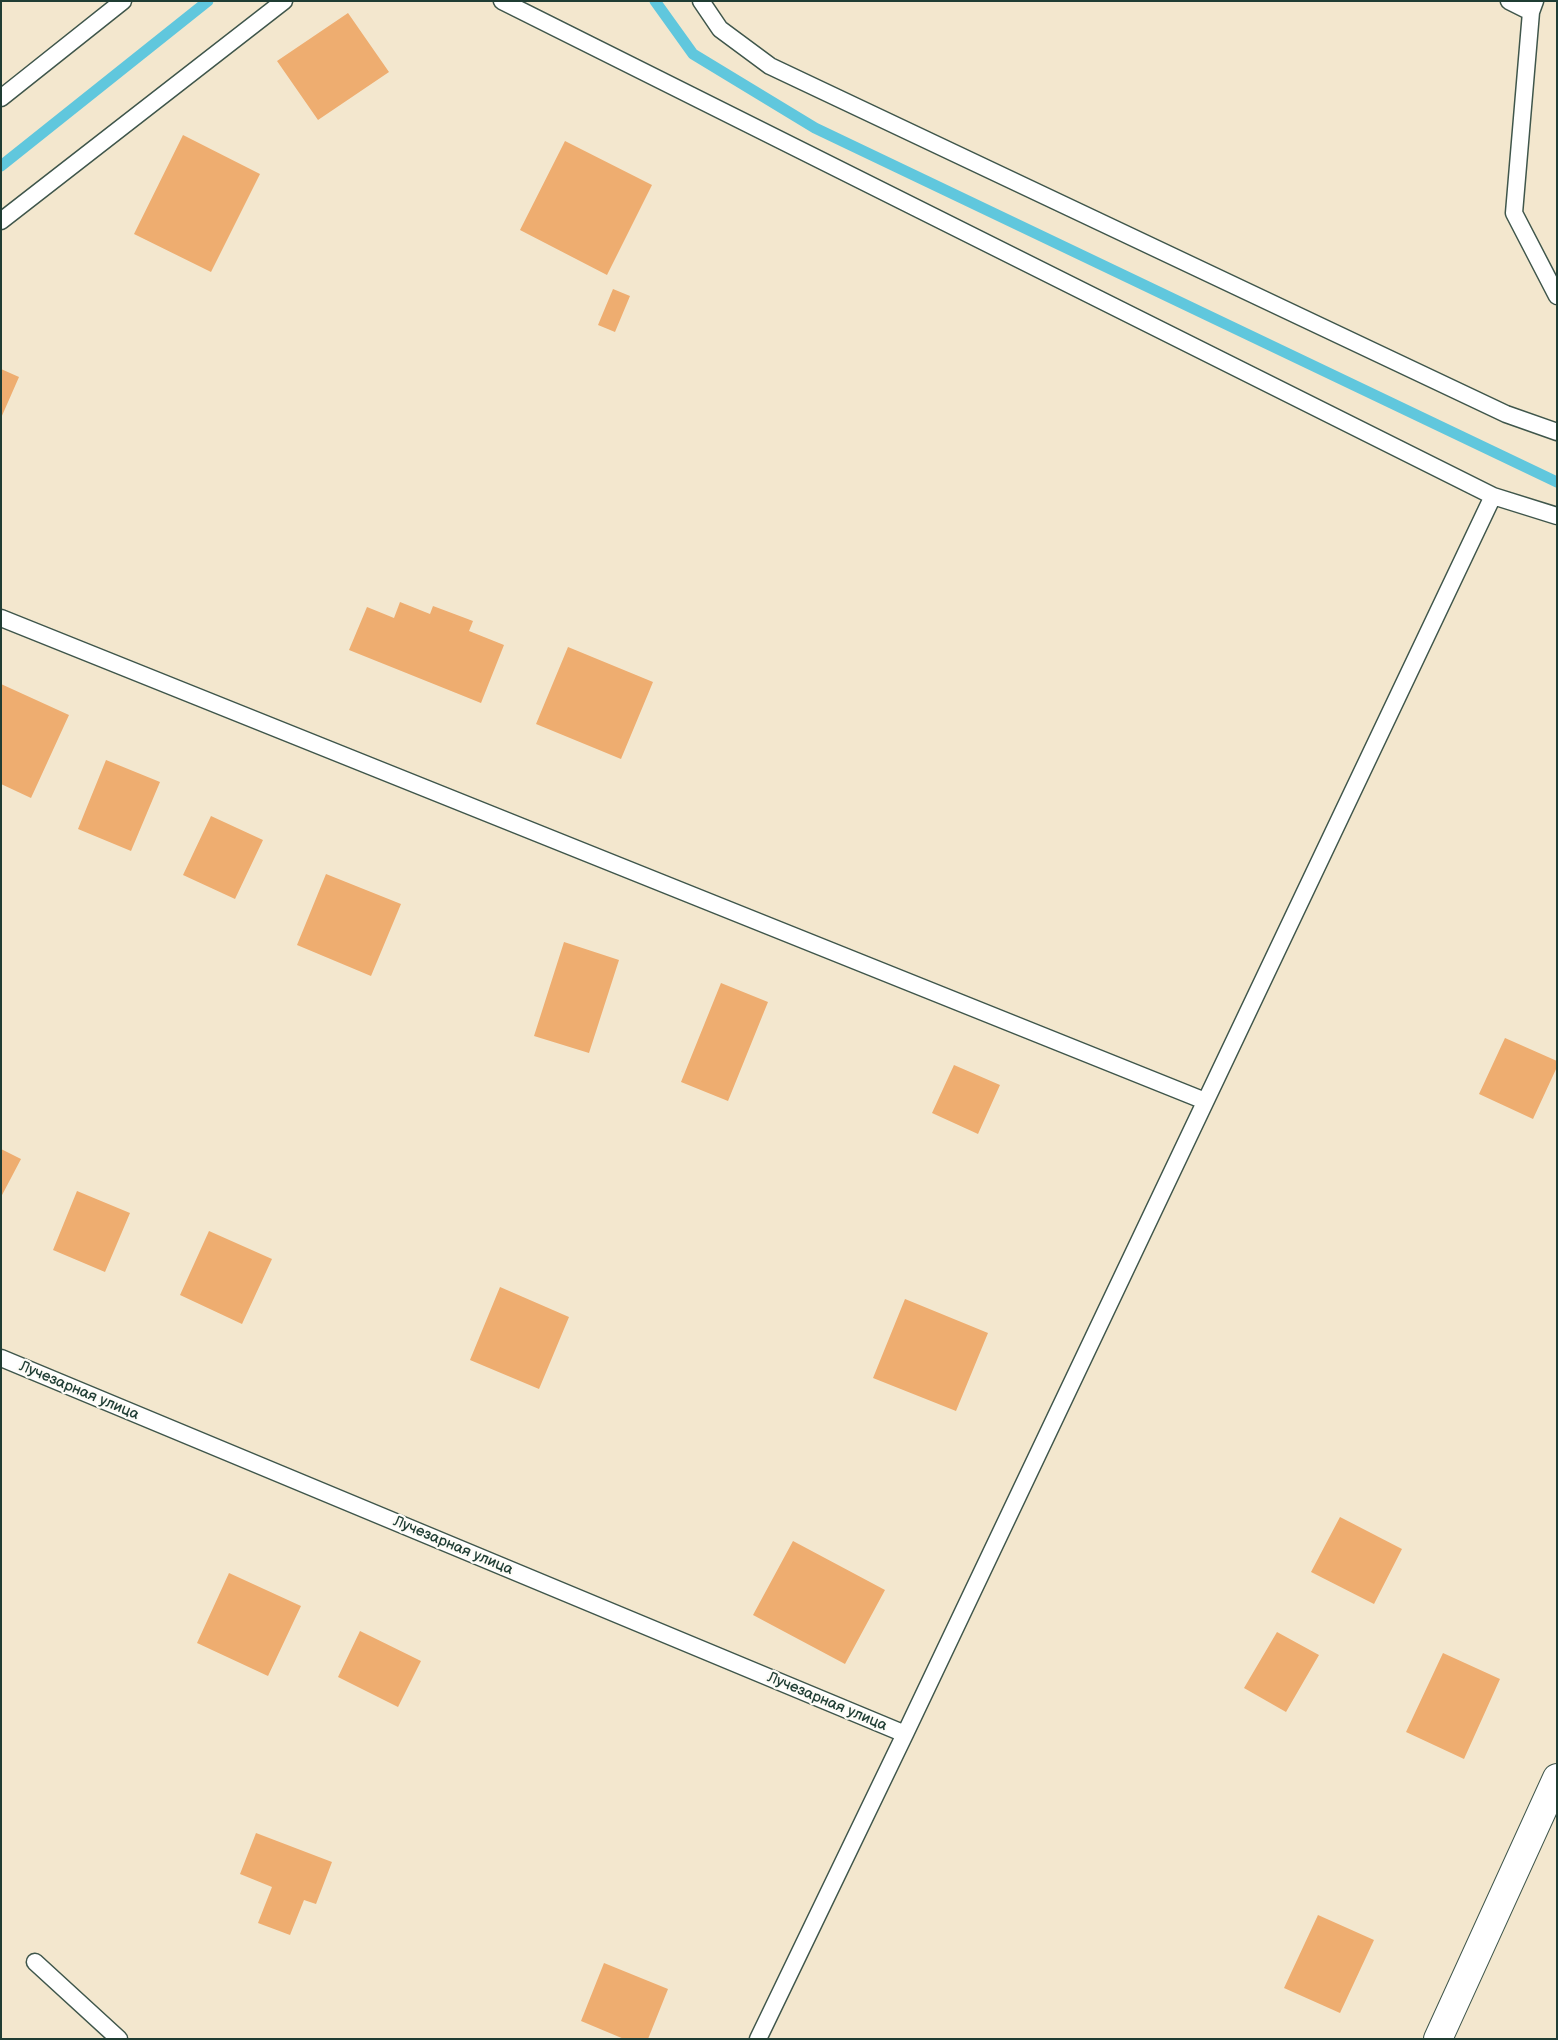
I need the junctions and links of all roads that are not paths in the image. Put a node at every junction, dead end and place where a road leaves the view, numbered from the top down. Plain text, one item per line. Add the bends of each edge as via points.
1 (123, 1) edge
2 (284, 1) edge
3 (502, 1) edge
4 (700, 1) edge
5 (1509, 1) edge
6 (1533, 7) edge
7 (1, 98) edge
8 (1, 221) edge
9 (1557, 296) edge
10 (1557, 432) edge
11 (1493, 496) junction
12 (1557, 516) edge
13 (1, 618) edge
14 (1205, 1101) junction
15 (1, 1358) edge
16 (905, 1734) junction
17 (1557, 1778) edge
18 (35, 1962) dead end
19 (119, 2039) edge
20 (758, 2039) edge
21 (1438, 2039) edge

1 - 7 lane
2 - 8 lane
3 - 11 lane
4 - 10 lane via 720,29 770,66 1506,414
5 - 6 lane
6 - 9 lane via 1514,213
11 - 12 lane
11 - 14 lane
13 - 14 lane
14 - 16 lane
15 - 16 lane, Лучезарная улица
16 - 20 lane
17 - 21 street
18 - 19 lane

